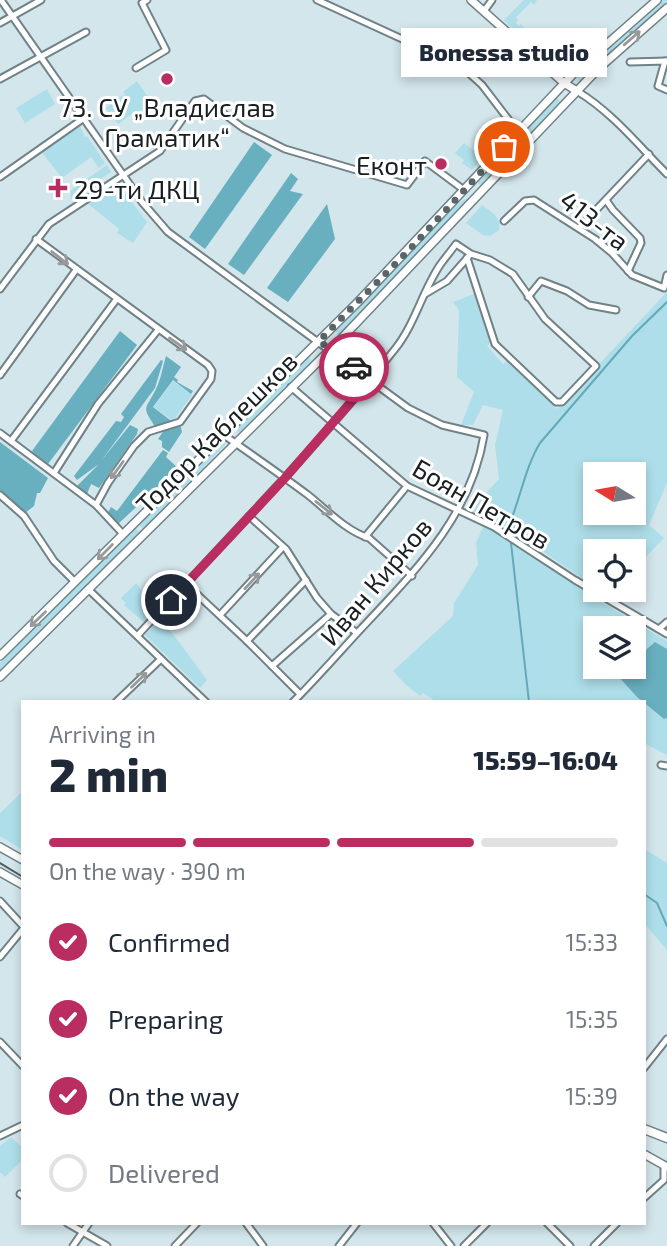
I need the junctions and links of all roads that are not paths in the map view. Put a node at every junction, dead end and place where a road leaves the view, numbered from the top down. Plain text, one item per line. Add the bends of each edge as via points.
1 (1, 0) edge
2 (41, 0) edge
3 (147, 0) edge
4 (317, 0) edge
5 (471, 0) edge
6 (492, 0) edge
7 (657, 0) edge
8 (667, 8) edge
9 (484, 11) junction
10 (12, 16) junction
11 (0, 23) edge
12 (86, 32) dead end
13 (41, 57) junction
14 (666, 61) edge
15 (630, 62) dead end
16 (136, 68) dead end
17 (0, 79) edge
18 (564, 83) junction
19 (667, 90) edge
20 (577, 91) junction
21 (84, 118) junction
22 (518, 132) junction
23 (649, 154) junction
24 (123, 174) junction
25 (667, 174) edge
26 (0, 177) edge
27 (464, 190) junction
28 (606, 200) junction
29 (503, 221) dead end
30 (579, 228) junction
31 (36, 239) junction
32 (469, 256) junction
33 (76, 271) junction
34 (628, 271) junction
35 (667, 275) edge
36 (0, 289) edge
37 (425, 294) junction
38 (528, 297) junction
39 (117, 300) junction
40 (616, 310) dead end
41 (158, 330) junction
42 (319, 341) junction
43 (329, 349) junction
44 (0, 375) edge
45 (370, 380) junction
46 (291, 387) junction
47 (333, 423) junction
48 (0, 433) edge
49 (224, 435) junction
50 (11, 441) junction
51 (235, 443) junction
52 (54, 473) junction
53 (285, 478) junction
54 (407, 486) junction
55 (0, 495) edge
56 (96, 505) junction
57 (458, 510) junction
58 (249, 516) junction
59 (123, 534) junction
60 (365, 537) junction
61 (283, 547) junction
62 (412, 576) junction
63 (306, 580) junction
64 (76, 582) junction
65 (186, 584) junction
66 (88, 589) junction
67 (331, 614) junction
68 (220, 615) junction
69 (667, 622) edge
70 (659, 629) junction
71 (357, 633) junction
72 (667, 634) edge
73 (138, 635) junction
74 (247, 641) junction
75 (0, 656) edge
76 (161, 659) junction
77 (272, 666) junction
78 (0, 677) edge
79 (300, 694) junction
80 (119, 700) edge
81 (204, 700) edge
82 (295, 700) edge
83 (0, 847) edge
84 (21, 859) edge
85 (0, 872) edge
86 (21, 884) edge
87 (0, 901) edge
88 (21, 925) edge
89 (21, 930) edge
90 (0, 957) edge
91 (667, 1039) edge
92 (0, 1042) edge
93 (21, 1064) edge
94 (646, 1065) edge
95 (21, 1126) edge
96 (646, 1130) edge
97 (0, 1135) edge
98 (667, 1140) edge
99 (646, 1155) edge
100 (666, 1166) edge
101 (646, 1196) edge
102 (71, 1225) edge
103 (88, 1225) edge
104 (195, 1225) edge
105 (247, 1225) edge
106 (355, 1225) edge
107 (435, 1225) edge
108 (485, 1225) edge
109 (549, 1225) edge
110 (615, 1225) edge
111 (83, 1231) junction
112 (73, 1246) edge
113 (107, 1246) edge
114 (176, 1246) edge
115 (263, 1246) edge
116 (338, 1246) edge
117 (452, 1246) edge
118 (464, 1246) edge
119 (570, 1246) edge
120 (594, 1246) edge

1 - 10 street
2 - 10 street
3 - 16 street via 142,3 166,50
4 - 22 street via 461,66
5 - 9 main road
6 - 9 street
7 - 18 main road, Тодор Каблешков
20 -> 8 main road, Тодор Каблешков
9 - 18 main road
10 - 11 street
10 - 13 street
12 - 13 street
13 - 17 street
13 - 21 street
14 - 15 street
14 - 19 street via 658,86
18 - 20 main road
18 - 22 main road, Тодор Каблешков
20 - 23 street
20 - 43 main road, Тодор Каблешков
21 - 24 street
21 - 26 street
22 - 27 main road, Тодор Каблешков
23 - 25 street
23 - 28 street
24 - 27 street via 160,151 195,101 204,99 243,128 285,149 407,185 425,161
24 - 31 street via 48,224
24 - 42 street via 169,232
27 - 42 main road, Тодор Каблешков
28 - 30 street
28 - 34 street, 413-та via 640,238
29 - 30 street, 413-та via 525,201 534,200
30 - 34 street, 413-та
31 -> 33 street
31 - 36 street
32 - 37 street via 447,281
32 - 37 street via 456,244
32 - 38 street via 490,260 513,274
32 - 38 street via 495,344 559,403 596,366
33 - 39 street
33 - 44 street
34 - 35 street, 413-та via 664,288
37 - 45 street via 416,317
38 - 40 street via 541,281 589,305
39 - 41 street
39 - 50 street
41 - 52 street via 98,404
41 -> 56 street via 208,365 211,379 180,422 148,432 134,446
42 - 43 street
42 - 49 main road, Тодор Каблешков
43 - 45 street
43 - 46 main road, Тодор Каблешков
45 - 47 street
45 - 57 street, Иван Кирков via 421,416 484,435
46 - 47 street, Боян Петров
46 - 51 main road, Тодор Каблешков
47 - 53 street
47 - 54 street, Боян Петров
48 - 50 street
49 - 51 street
49 - 59 main road, Тодор Каблешков
50 - 52 street
51 - 53 street
51 - 66 main road, Тодор Каблешков
52 - 56 street
53 - 58 street
53 -> 60 street
54 - 57 street, Боян Петров
54 - 60 street
55 - 64 street via 24,516 54,561
56 - 59 street
57 - 62 street, Иван Кирков
57 - 70 street, Боян Петров via 494,527
58 - 61 street
58 - 65 street
59 -> 64 main road, Тодор Каблешков
60 - 62 street
61 - 63 street
68 -> 61 street
62 - 71 street, Иван Кирков
63 - 67 street
63 - 74 street
64 -> 75 main road, Тодор Каблешков
65 - 68 street
65 - 73 street
66 - 73 street
66 - 78 main road, Тодор Каблешков
67 - 71 street
67 - 77 street
68 - 74 street
69 - 70 street
70 - 72 street, Боян Петров
71 - 79 street, Иван Кирков
73 - 76 street
74 - 77 street
80 -> 76 street
76 - 81 street
77 - 79 street
79 - 82 street, Иван Кирков
83 - 84 main road
85 - 86 main road
87 - 88 street
89 - 90 street
91 - 94 street
92 - 93 street
95 - 97 street
96 - 98 highway
99 - 100 main road
100 - 101 street via 664,1180
102 - 111 street
103 - 111 street
104 - 114 street
105 - 115 street
106 - 116 street
107 - 117 street
108 - 118 street
109 - 119 street
110 - 120 street
111 - 112 street
111 - 113 street

